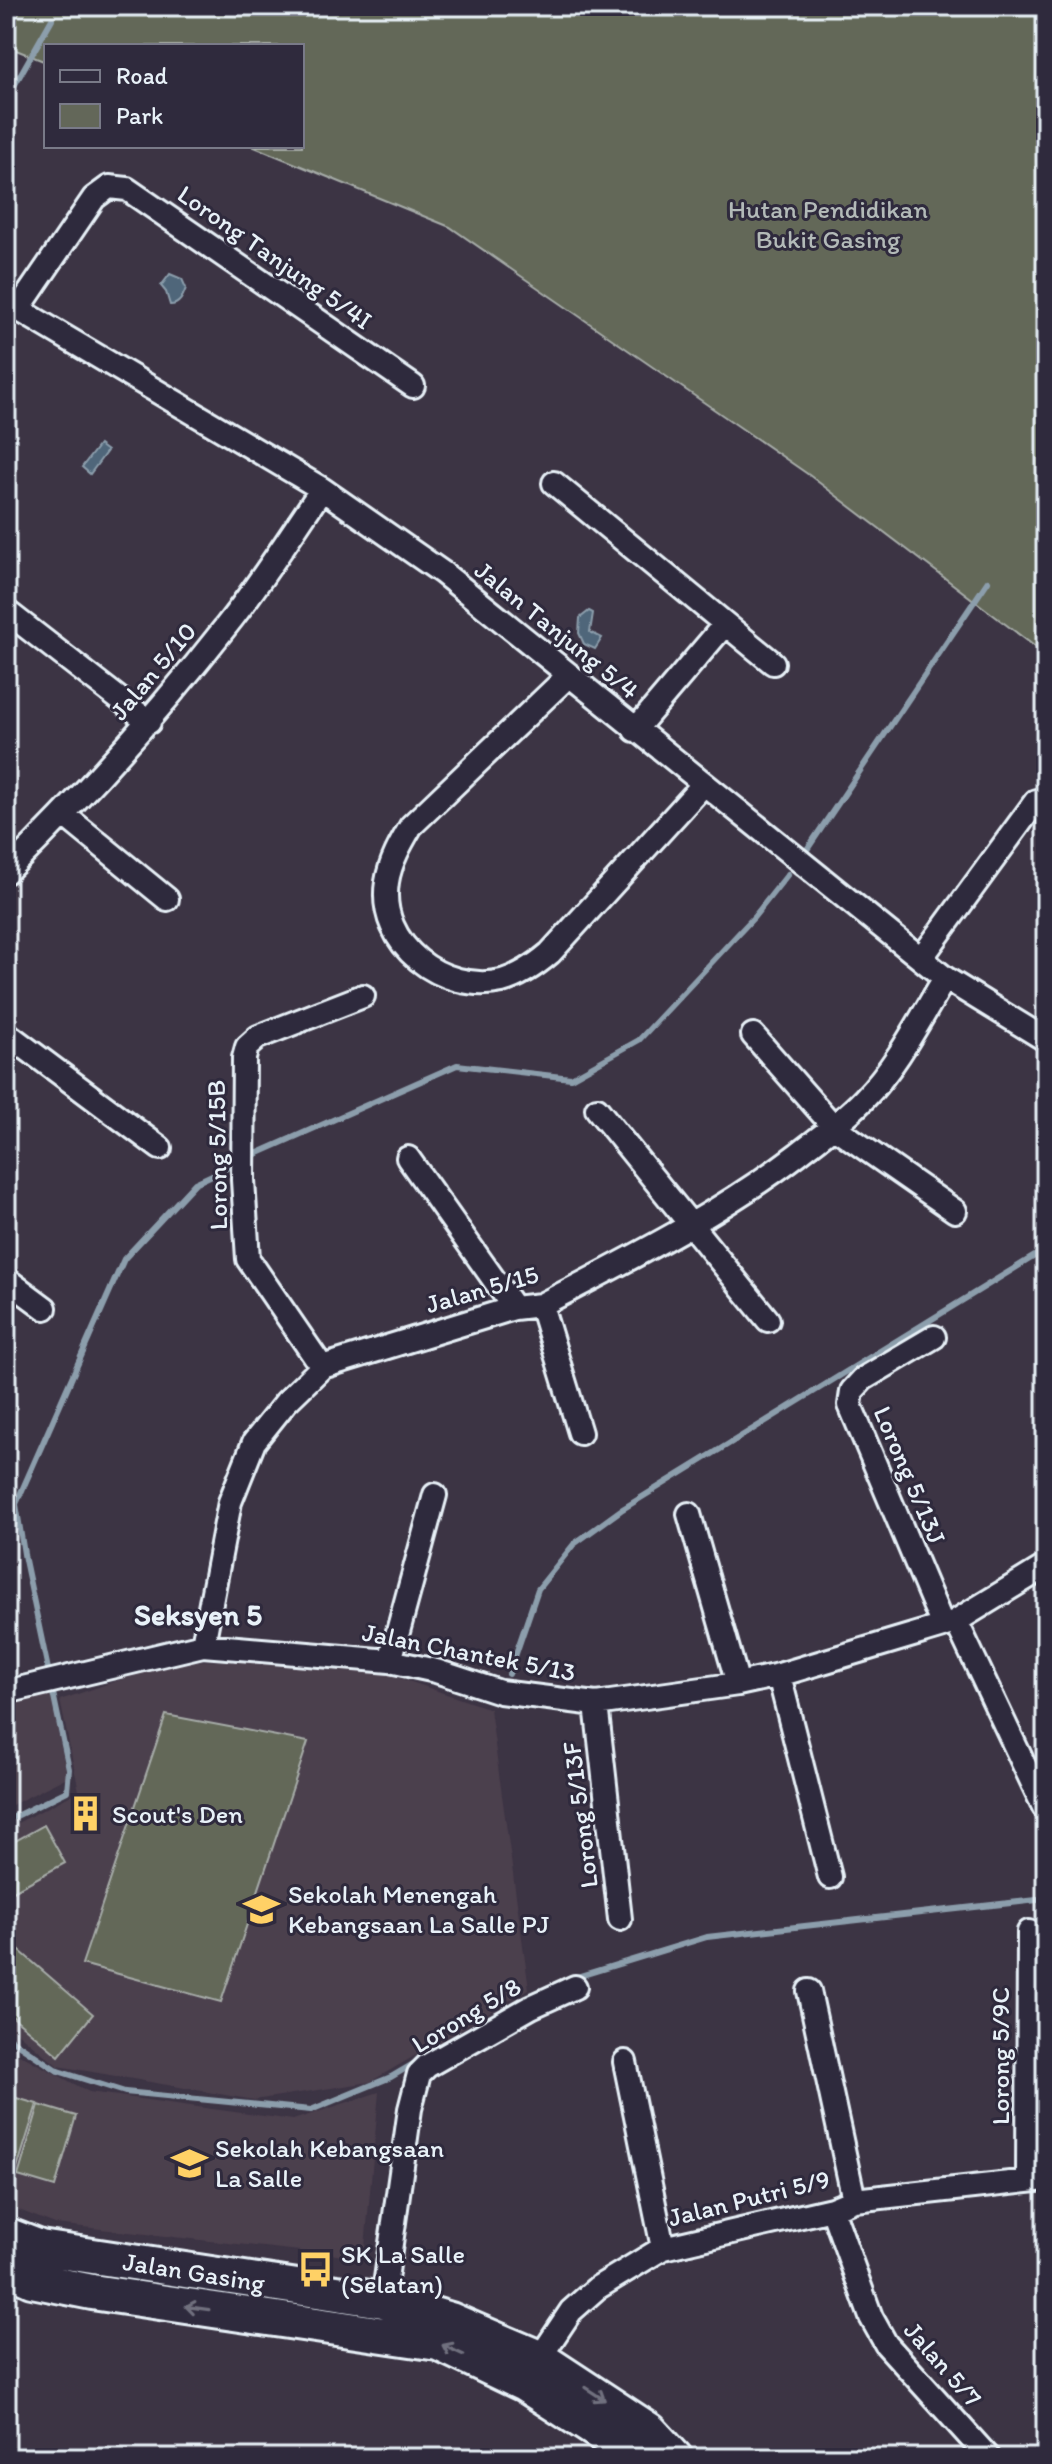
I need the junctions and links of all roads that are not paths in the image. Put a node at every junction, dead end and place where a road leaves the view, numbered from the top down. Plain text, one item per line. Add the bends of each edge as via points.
1 (12, 305) edge
2 (413, 386) dead end
3 (554, 483) dead end
4 (322, 489) junction
5 (6, 611) edge
6 (725, 624) junction
7 (773, 663) dead end
8 (569, 675) junction
9 (149, 722) junction
10 (635, 730) junction
11 (703, 785) junction
12 (1036, 801) dead end
13 (64, 815) junction
14 (6, 872) edge
15 (167, 899) dead end
16 (922, 957) junction
17 (945, 978) junction
18 (363, 996) dead end
19 (6, 1033) edge
20 (753, 1035) dead end
21 (1046, 1040) edge
22 (597, 1109) dead end
23 (834, 1127) junction
24 (160, 1148) dead end
25 (408, 1158) dead end
26 (955, 1211) dead end
27 (692, 1226) junction
28 (6, 1279) edge
29 (541, 1305) junction
30 (45, 1308) dead end
31 (514, 1308) junction
32 (768, 1320) dead end
33 (934, 1337) dead end
34 (322, 1367) junction
35 (580, 1433) dead end
36 (435, 1495) dead end
37 (689, 1514) dead end
38 (1046, 1566) edge
39 (950, 1624) junction
40 (203, 1645) junction
41 (390, 1661) junction
42 (779, 1675) junction
43 (738, 1684) junction
44 (6, 1692) edge
45 (596, 1704) junction
46 (1044, 1807) edge
47 (830, 1877) dead end
48 (620, 1919) dead end
49 (1029, 1932) dead end
50 (575, 1987) dead end
51 (809, 1991) dead end
52 (625, 2062) dead end
53 (1037, 2180) edge
54 (854, 2200) junction
55 (832, 2209) junction
56 (6, 2235) edge
57 (663, 2248) junction
58 (6, 2268) edge
59 (383, 2300) junction
60 (531, 2371) junction
61 (639, 2458) edge
62 (675, 2458) edge
63 (989, 2458) edge

1 - 2 street, Lorong Tanjung 5/4I via 94,198 109,187 127,189
1 - 4 street, Jalan Tanjung 5/4
3 - 6 street
4 - 8 street, Jalan Tanjung 5/4 via 443,573
4 - 9 street, Jalan 5/10 via 230,623
5 - 9 street
6 - 7 street
6 - 10 street
8 - 10 street, Jalan Tanjung 5/4
8 - 11 street via 411,826 396,853 387,883 389,911 396,936 424,964 459,982 503,980 534,966
9 - 13 street, Jalan 5/10
10 - 11 street, Jalan Tanjung 5/4
11 - 16 street, Jalan Tanjung 5/4
12 - 16 street
13 - 14 street, Jalan 5/10
13 - 15 street
16 - 17 street, Jalan Tanjung 5/4
17 - 21 street, Jalan Tanjung 5/4
17 - 23 street, Jalan 5/15 via 894,1064
18 - 34 street, Lorong 5/15B via 258,1037 244,1058 247,1256
19 - 24 street
20 - 23 street
22 - 27 street
23 - 26 street
23 - 27 street, Jalan 5/15
25 - 31 street
27 - 29 street, Jalan 5/15
27 - 32 street
28 - 30 street
29 - 31 street, Jalan 5/15
29 - 35 street
31 - 34 street, Jalan 5/15
33 - 39 street, Lorong 5/13J via 863,1379 852,1391 850,1405
34 - 40 street, Jalan 5/15 via 254,1442 230,1502
36 - 41 street
37 - 43 street
38 - 39 street, Jalan Chantek 5/13
39 - 42 street, Jalan Chantek 5/13
39 - 46 street, Lorong 5/13J
40 - 41 street, Jalan Chantek 5/13
40 - 44 street, Jalan Chantek 5/13
41 - 45 street, Jalan Chantek 5/13 via 500,1692
42 - 43 street, Jalan Chantek 5/13
42 - 47 street
43 - 45 street, Jalan Chantek 5/13
45 - 48 street, Lorong 5/13F
49 - 53 street, Lorong 5/9C
50 - 59 street, Lorong 5/8 via 419,2074
51 - 54 street
52 - 57 street
53 - 54 street, Jalan Putri 5/9
54 - 55 street, Jalan Putri 5/9
55 - 57 street, Jalan Putri 5/9
55 - 63 street, Jalan 5/7 via 886,2344
56 - 59 main road, Jalan Gasing via 40,2248
57 - 60 street, Jalan Putri 5/9 via 597,2288 571,2311
60 -> 58 main road, Jalan Gasing via 438,2343 92,2292 32,2280
59 - 60 main road, Jalan Gasing via 450,2320
60 - 61 main road, Jalan Gasing
60 -> 62 main road, Jalan Gasing via 650,2431

